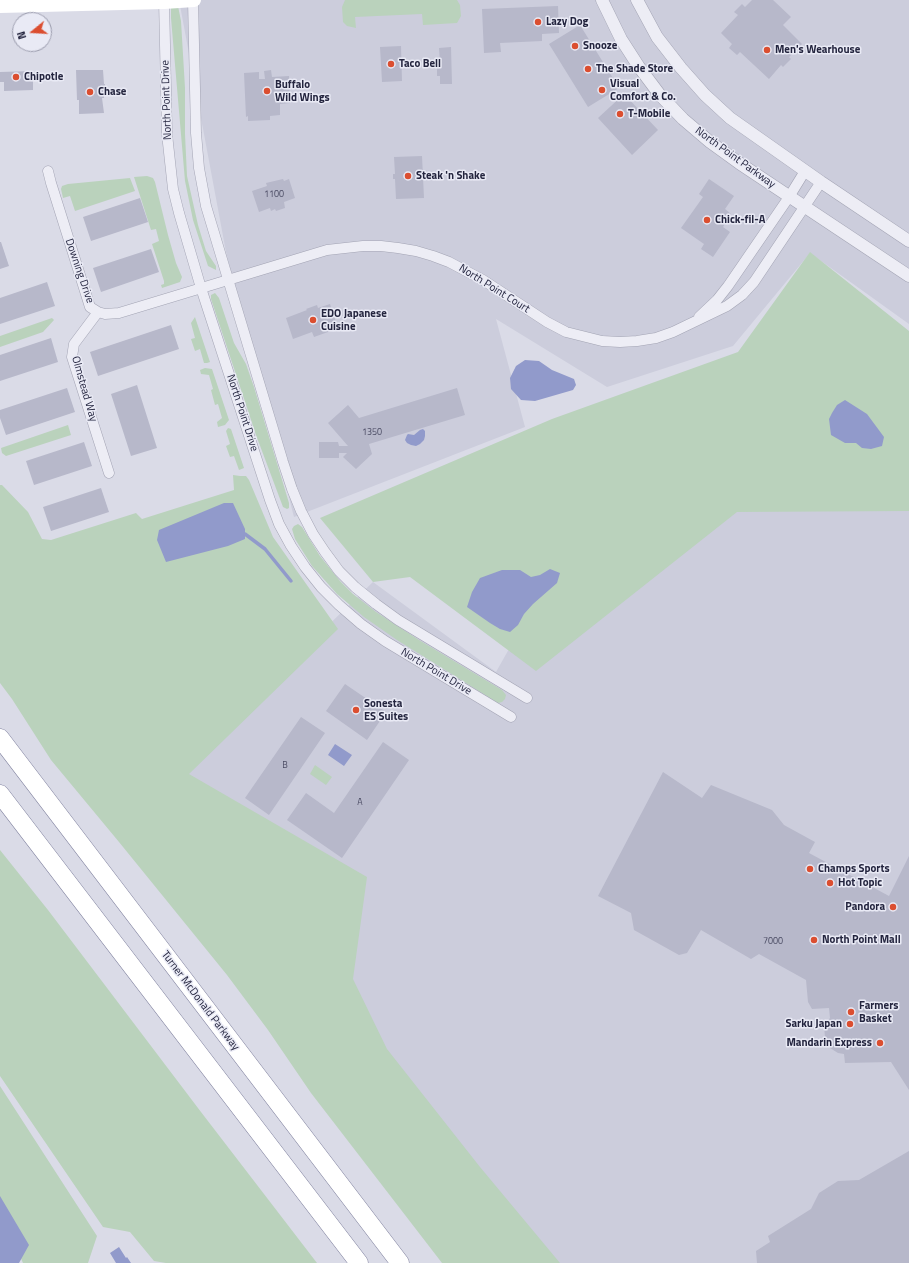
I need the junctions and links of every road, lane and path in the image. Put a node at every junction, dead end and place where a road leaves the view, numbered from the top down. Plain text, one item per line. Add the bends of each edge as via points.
1 (193, 0) edge
2 (602, 0) edge
3 (637, 0) edge
4 (164, 1) edge
5 (0, 6) edge
6 (48, 171) dead end
7 (805, 171) junction
8 (821, 182) junction
9 (789, 197) junction
10 (805, 207) junction
11 (909, 241) edge
12 (909, 276) edge
13 (228, 279) junction
14 (201, 288) junction
15 (98, 312) junction
16 (691, 323) junction
17 (109, 473) dead end
18 (527, 698) dead end
19 (511, 717) dead end
20 (0, 738) edge
21 (0, 794) edge
22 (0, 807) edge
23 (36, 841) junction
24 (359, 1263) edge
25 (400, 1263) edge

1 - 4 main road
1 - 13 street via 199,168 206,206
2 - 9 street, North Point Parkway via 635,62 683,119 716,147
3 - 7 street via 657,37 701,90 730,118
4 - 5 main road
4 - 14 street, North Point Drive via 170,167 179,213
6 - 15 street, Downing Drive via 90,307
7 - 8 street
7 - 9 street, North Point Court
8 - 10 street, North Point Court
8 - 11 street
9 - 10 street, North Point Parkway
9 - 16 street, North Point Court via 728,286 704,313
10 - 12 street, North Point Parkway
10 - 16 street, North Point Court via 754,282 742,295 727,306
13 - 14 street, North Point Court
13 - 16 street, North Point Court via 327,250 363,246 398,248 449,262 483,280 566,332 602,341 637,341 656,338
13 - 18 street via 292,489 301,511 325,552 350,582 398,620
14 - 15 street, Downing Drive via 119,313
14 - 19 street, North Point Drive via 270,500 280,526 305,567 321,587 361,624
15 - 17 street, Olmstead Way via 74,344 72,357
20 - 25 highway, Turner McDonald Parkway
21 - 23 highway
22 - 23 highway
23 - 24 highway

